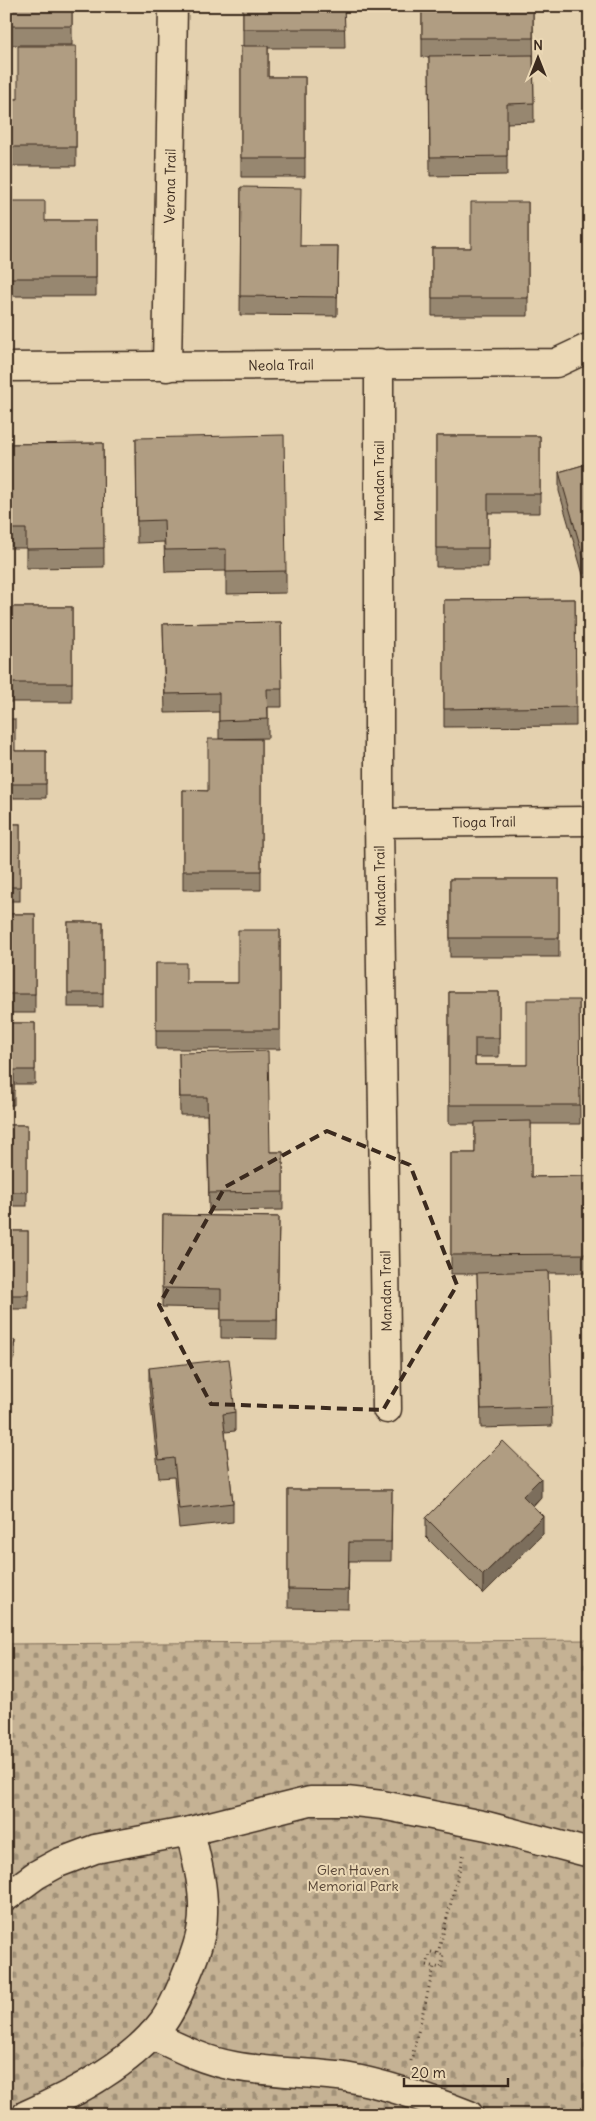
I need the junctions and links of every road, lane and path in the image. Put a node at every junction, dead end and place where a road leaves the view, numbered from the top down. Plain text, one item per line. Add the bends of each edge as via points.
1 (174, 6) edge
2 (590, 348) edge
3 (379, 363) junction
4 (6, 367) edge
5 (166, 367) junction
6 (590, 821) edge
7 (379, 823) junction
8 (387, 1409) dead end
9 (471, 1822) junction
10 (190, 1830) junction
11 (590, 1853) edge
12 (6, 1897) edge
13 (438, 1953) junction
14 (434, 1967) junction
15 (152, 2035) junction
16 (403, 2091) junction
17 (26, 2115) edge
18 (469, 2115) edge

1 - 5 street, Verona Trail
2 - 3 street, Neola Trail via 556,363
3 - 5 street, Neola Trail
3 - 7 street, Mandan Trail
4 - 5 street, Neola Trail
6 - 7 street, Tioga Trail
7 - 8 street, Mandan Trail
9 - 10 street via 363,1802 310,1801
9 - 11 street
9 - 13 path
10 - 12 street via 82,1853 36,1875
10 - 15 street via 202,1893 201,1933 176,2000
13 - 14 path via 444,1955 441,1968
13 - 14 path via 431,1952 427,1965
14 - 16 path
15 - 16 street via 191,2054 235,2067 345,2078
15 - 17 street via 87,2085
16 - 18 street

